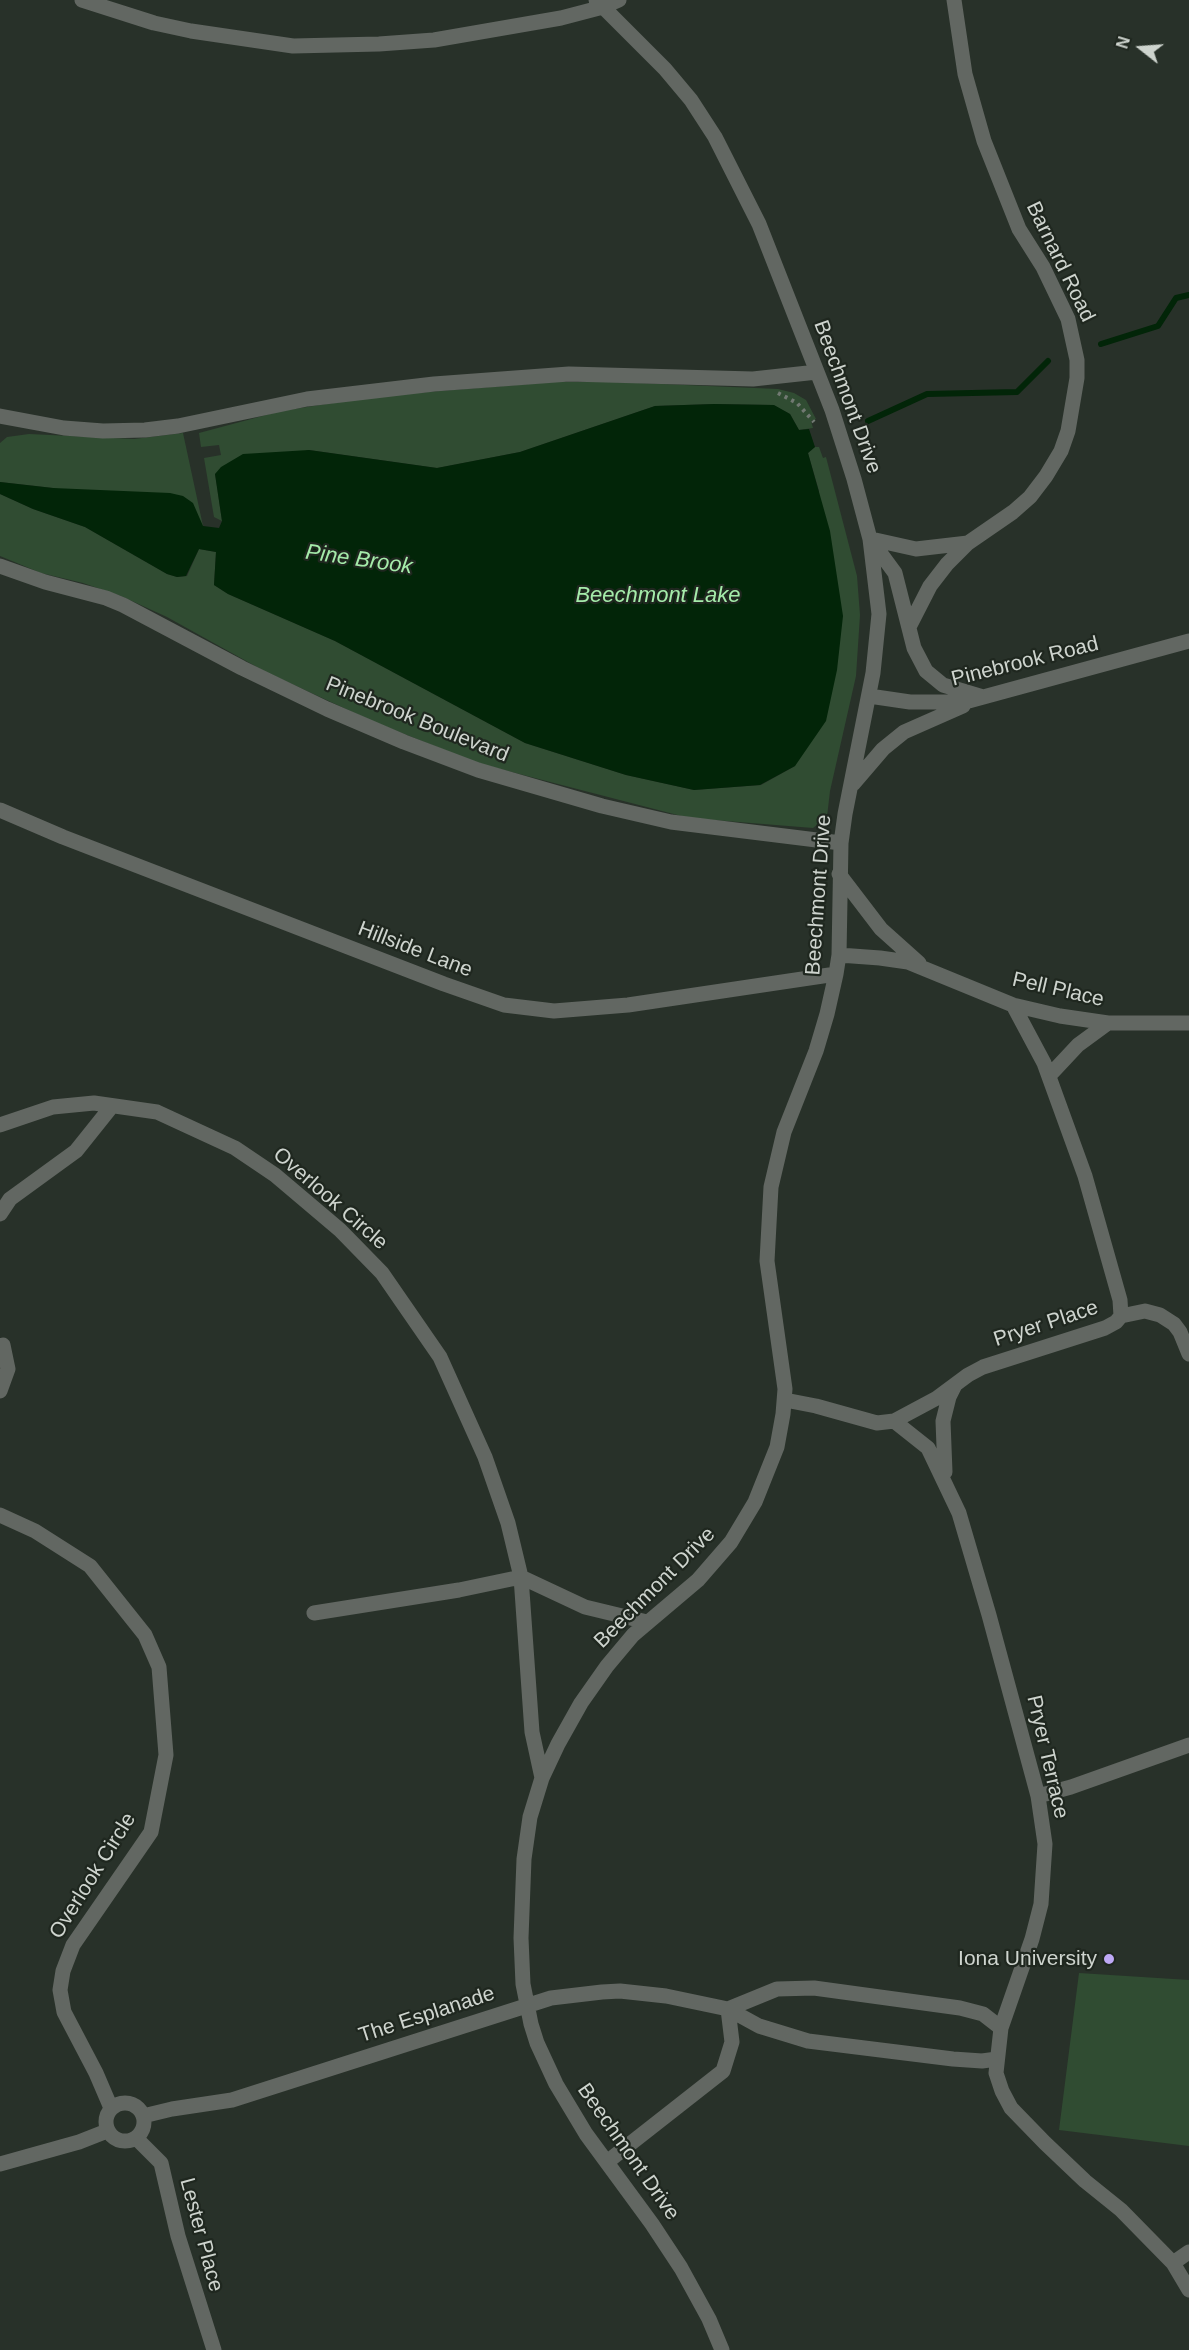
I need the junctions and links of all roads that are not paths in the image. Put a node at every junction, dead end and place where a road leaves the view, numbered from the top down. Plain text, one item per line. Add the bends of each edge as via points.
1 (82, 0) edge
2 (619, 0) edge
3 (954, 0) edge
4 (599, 4) edge
5 (817, 372) junction
6 (0, 416) edge
7 (870, 539) junction
8 (968, 543) junction
9 (0, 566) edge
10 (909, 627) junction
11 (1188, 644) edge
12 (869, 696) junction
13 (981, 699) junction
14 (850, 788) junction
15 (0, 810) edge
16 (841, 843) junction
17 (839, 874) junction
18 (838, 955) junction
19 (924, 967) junction
20 (836, 974) junction
21 (1013, 1005) junction
22 (1108, 1023) junction
23 (1189, 1023) edge
24 (1049, 1076) junction
25 (112, 1106) junction
26 (0, 1125) edge
27 (0, 1214) edge
28 (1121, 1316) junction
29 (3, 1345) dead end
30 (1189, 1354) edge
31 (956, 1385) junction
32 (0, 1391) edge
33 (785, 1400) junction
34 (894, 1421) junction
35 (946, 1484) junction
36 (0, 1515) edge
37 (521, 1577) junction
38 (314, 1613) dead end
39 (647, 1622) junction
40 (1189, 1745) edge
41 (542, 1778) junction
42 (1038, 1796) junction
43 (526, 2005) junction
44 (728, 2009) junction
45 (1000, 2028) junction
46 (997, 2059) junction
47 (111, 2108) junction
48 (143, 2116) junction
49 (107, 2131) junction
50 (136, 2138) junction
51 (607, 2162) junction
52 (0, 2164) edge
53 (1189, 2252) edge
54 (1173, 2263) junction
55 (1189, 2290) edge
56 (214, 2350) edge
57 (722, 2350) edge

1 - 4 street via 172,27 286,46 435,39 561,18
2 - 4 street
3 - 8 street, Barnard Road via 965,74 984,141 1018,229 1063,308 1077,360 1068,431 1050,470 1030,497
4 - 5 street, Beechmont Drive via 679,84 715,137 759,224
5 - 6 street via 753,379 569,374 463,381 307,399 145,430 64,428
5 - 7 street, Beechmont Drive via 851,469
7 - 8 street, Barnard Road via 916,549
7 - 10 street via 895,573
7 - 12 street, Beechmont Drive via 879,614
8 - 10 street, Barnard Road via 930,586
9 - 16 street, Pinebrook Boulevard via 123,605 327,708 477,770 662,820
10 - 13 street via 918,658 931,676 943,685
11 - 13 street, Pinebrook Road
12 - 13 street, Pinebrook Road via 926,703
12 - 14 street, Beechmont Drive
13 - 14 street via 904,732
14 - 16 street, Beechmont Drive
15 - 20 street, Hillside Lane via 504,1005 554,1011 628,1005
16 - 17 street, Beechmont Drive
17 - 18 street, Beechmont Drive
17 - 19 street, Pell Place via 881,929
18 - 19 street, Pell Place via 894,959
18 - 20 street, Beechmont Drive
19 - 21 street, Pell Place
20 - 33 street, Beechmont Drive via 816,1051 779,1148 771,1187 767,1261
21 - 22 street, Pell Place
21 - 24 street, Pryer Place
22 - 23 street, Pell Place
22 - 24 street via 1078,1045
24 - 28 street, Pryer Place via 1092,1199
25 - 26 street, Overlook Circle via 94,1103 53,1107
25 - 27 street via 76,1151 10,1199
25 - 37 street, Overlook Circle via 157,1112 235,1148 275,1175 340,1230 382,1273 440,1357 485,1457 508,1523
28 - 30 street via 1145,1311 1160,1315 1174,1324
28 - 31 street, Pryer Place via 1105,1328 983,1367
29 - 32 street via 8,1369
31 - 34 street, Pryer Place
31 - 35 street, Pryer Terrace via 946,1407 942,1433
33 - 34 street, Pryer Place via 877,1423
33 - 39 street, Beechmont Drive via 773,1460 738,1532 709,1568
34 - 35 street, Pryer Terrace via 927,1448
35 - 42 street, Pryer Terrace via 970,1550
36 - 47 street, Overlook Circle via 35,1530 90,1566 145,1635 159,1666 166,1755 151,1832 73,1945 60,1990 64,2012
37 - 38 street
37 - 39 street via 585,1606
37 - 41 street, Overlook Circle via 532,1732
39 - 41 street, Beechmont Drive via 594,1683
40 - 42 street
41 - 43 street, Beechmont Drive via 530,1817 523,1883 521,1960
42 - 45 street, Pryer Terrace via 1045,1844 1041,1904
43 - 44 street, The Esplanade via 551,1998 620,1991
43 - 48 street, The Esplanade via 232,2100
43 - 51 street, Beechmont Drive via 537,2043 556,2084
44 - 45 street via 777,1989 814,1988 960,2008 984,2014
44 - 46 street, The Esplanade via 759,2026 808,2041 953,2059
44 - 51 street via 732,2042 723,2071
45 - 46 street, Pryer Terrace
46 - 54 street, Pryer Terrace via 996,2073 1011,2108
47 - 48 street via 132,2104
47 - 49 street via 105,2119
48 - 50 street via 143,2130
49 - 50 street via 117,2141
49 - 52 street
50 - 56 street, Lester Place via 161,2163 177,2236
51 - 57 street, Beechmont Drive via 677,2261
53 - 54 street
54 - 55 street, Pryer Terrace

